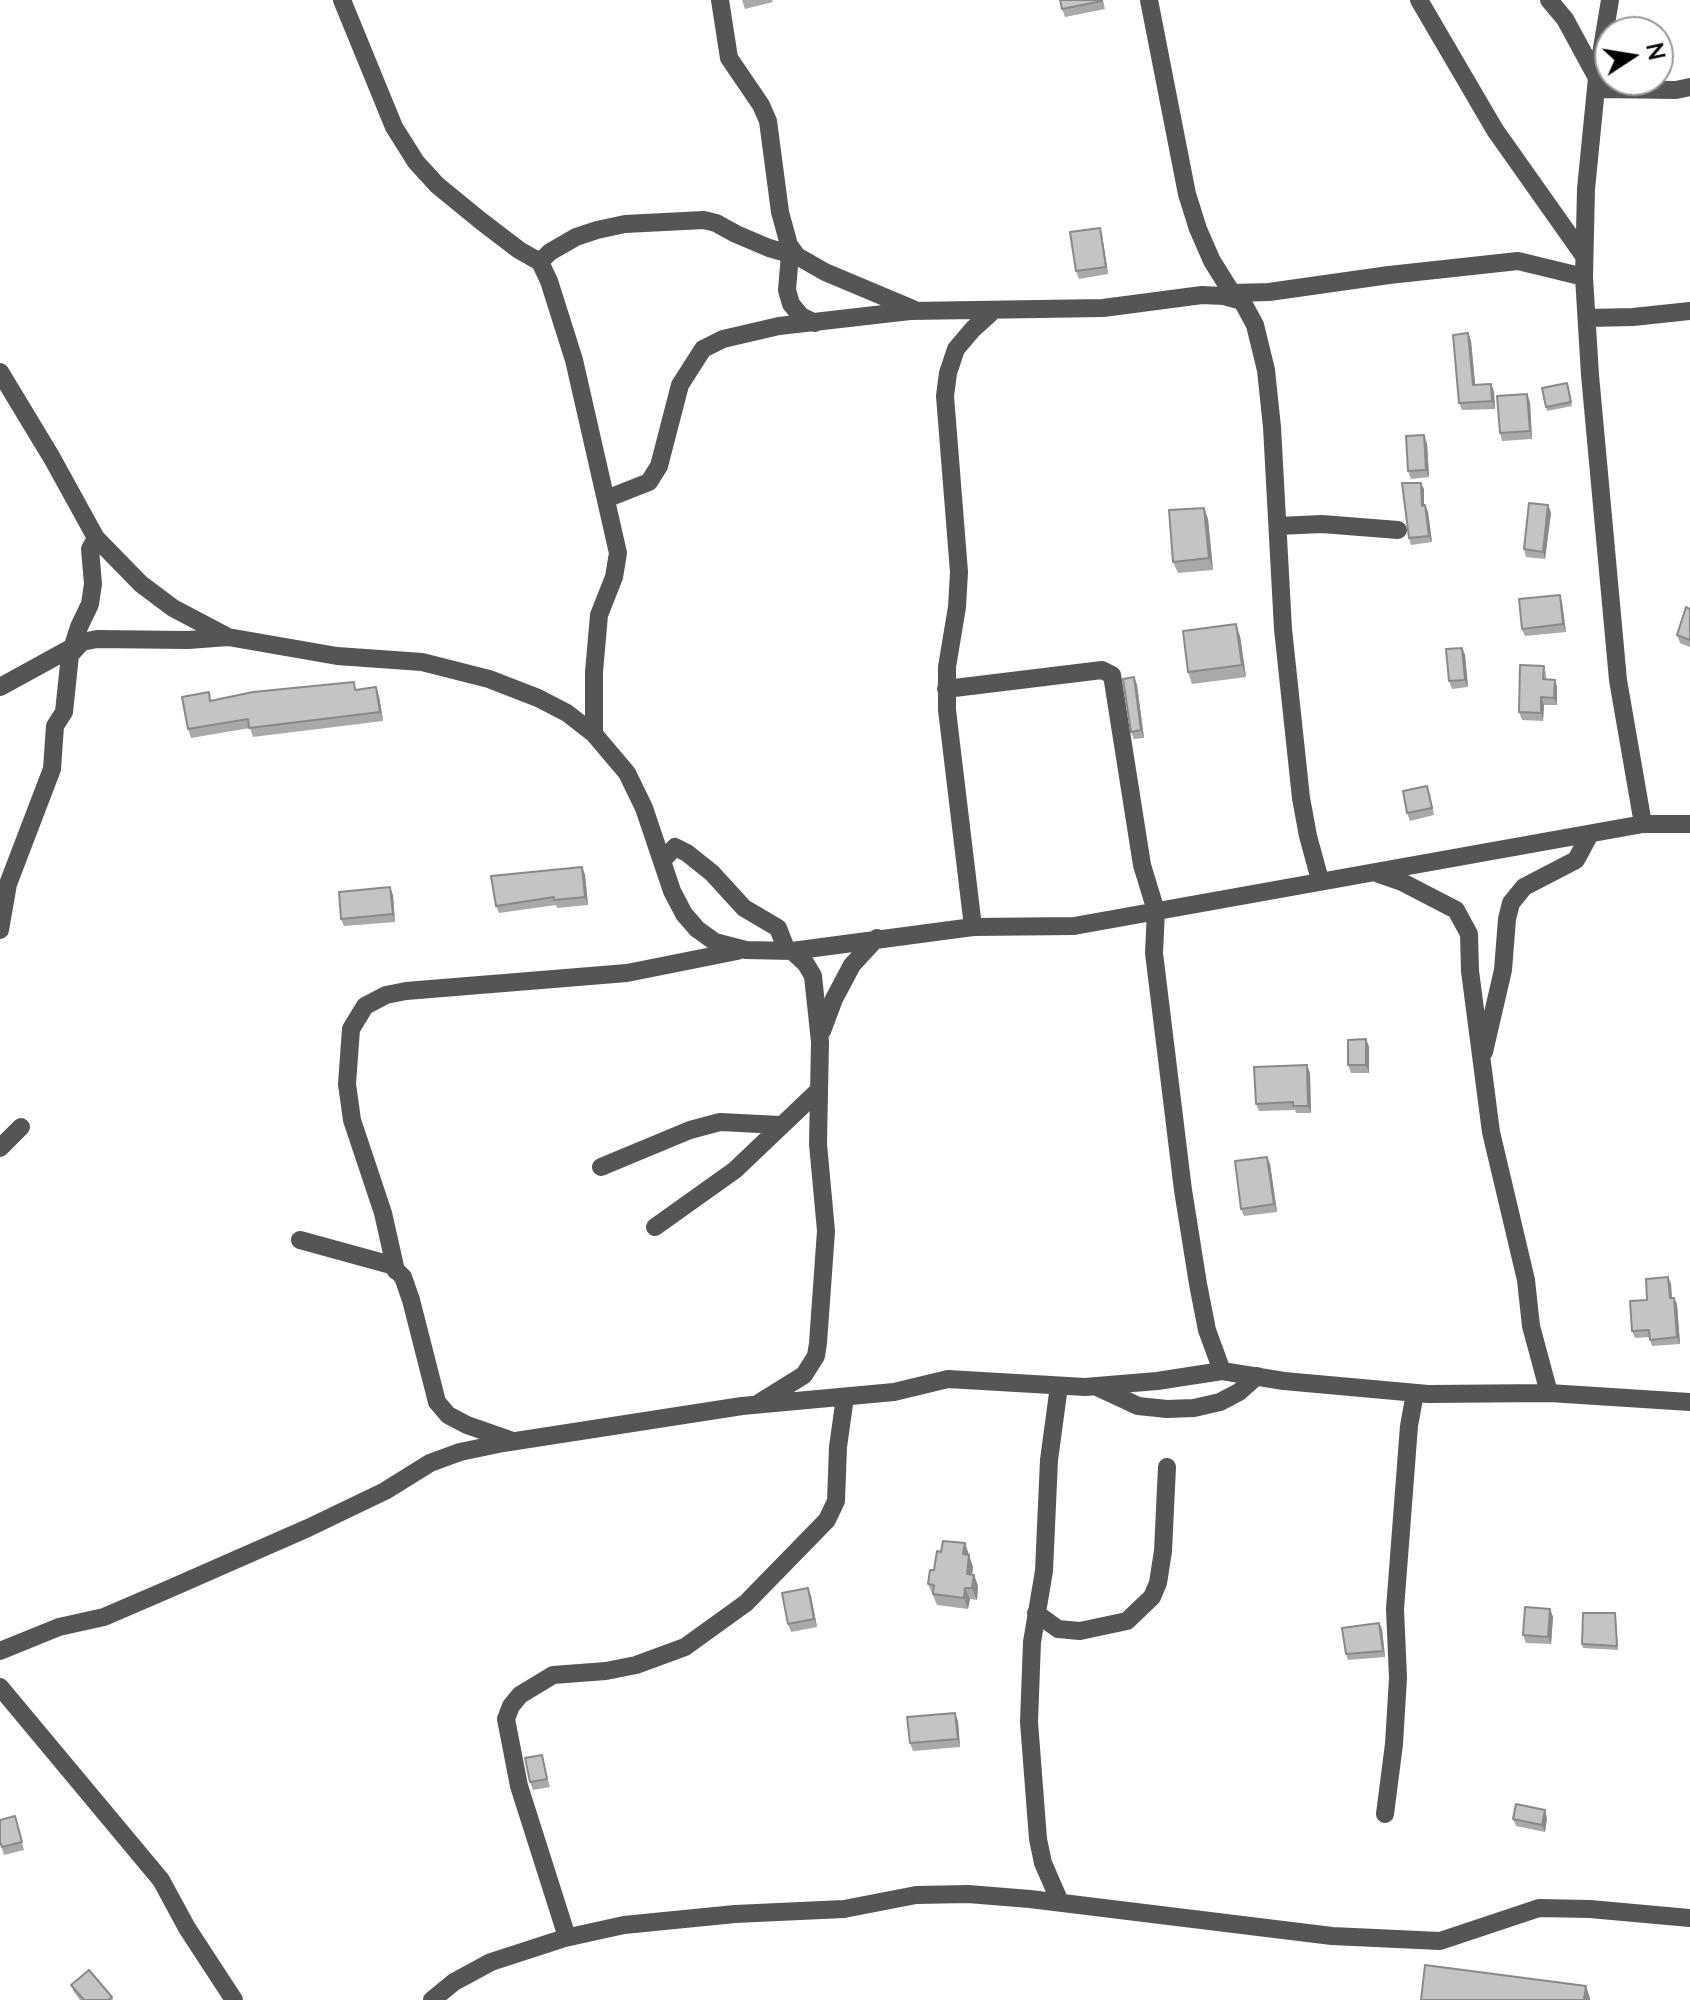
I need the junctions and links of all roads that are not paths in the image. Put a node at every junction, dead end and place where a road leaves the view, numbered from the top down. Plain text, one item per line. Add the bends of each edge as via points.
1 (342, 0) edge
2 (720, 0) edge
3 (1149, 0) edge
4 (1419, 0) edge
5 (1549, 0) edge
6 (1594, 78) edge
7 (1596, 96) edge
8 (794, 255) junction
9 (1584, 256) junction
10 (540, 262) junction
11 (1584, 277) junction
12 (1237, 297) junction
13 (994, 310) junction
14 (919, 311) junction
15 (1690, 311) edge
16 (1588, 318) junction
17 (815, 323) junction
18 (0, 372) edge
19 (606, 499) junction
20 (1278, 526) junction
21 (1398, 530) dead end
22 (96, 538) junction
23 (228, 637) junction
24 (72, 651) junction
25 (0, 687) edge
26 (946, 689) junction
27 (594, 734) junction
28 (1643, 824) junction
29 (1690, 824) edge
30 (1590, 834) junction
31 (662, 861) junction
32 (1377, 873) junction
33 (1320, 880) junction
34 (1156, 911) junction
35 (973, 927) junction
36 (0, 930) edge
37 (877, 938) junction
38 (746, 950) junction
39 (790, 951) junction
40 (820, 1037) junction
41 (1482, 1059) junction
42 (819, 1090) junction
43 (780, 1125) junction
44 (21, 1127) dead end
45 (0, 1148) edge
46 (601, 1167) dead end
47 (655, 1227) dead end
48 (300, 1240) dead end
49 (396, 1271) junction
50 (1222, 1371) junction
51 (1257, 1376) junction
52 (1059, 1386) junction
53 (1095, 1386) junction
54 (1415, 1393) junction
55 (1549, 1393) junction
56 (845, 1397) junction
57 (1690, 1402) edge
58 (757, 1405) junction
59 (512, 1441) junction
60 (1167, 1467) dead end
61 (1036, 1613) junction
62 (0, 1651) edge
63 (0, 1687) edge
64 (1385, 1814) dead end
65 (1060, 1902) junction
66 (1690, 1918) edge
67 (567, 1937) junction
68 (234, 2000) edge
69 (432, 2000) edge

1 - 10 street via 394,127 416,162 481,221
2 - 8 street via 729,58 768,121 782,220
3 - 12 street via 1187,194 1208,254
4 - 9 street via 1495,130
5 - 6 street via 1565,19
7 - 9 street
8 - 10 street via 704,220 597,230 576,237
8 - 14 street
8 - 17 street via 787,290 791,304
9 - 11 street
10 - 19 street via 574,360
11 - 12 street via 1518,261
11 - 16 street
12 - 13 street
12 - 20 street via 1255,325 1266,370
13 - 14 street
13 - 26 street via 956,349 945,396 959,572
14 - 17 street
15 - 16 street
16 - 28 street via 1618,680
17 - 19 street via 745,333 703,349 680,385 659,466 649,482
18 - 22 street
19 - 27 street via 618,561 599,615
20 - 21 street
20 - 33 street via 1301,798
22 - 23 street via 173,608
22 - 24 street via 90,549 90,604
23 - 24 street via 97,639
23 - 27 street via 337,656 422,662 489,679 548,703
24 - 25 street
24 - 36 street via 64,712 55,726 52,769 8,884
26 - 34 street via 1109,672 1118,699 1142,865
26 - 35 street
27 - 31 street via 627,773
28 - 29 street
28 - 30 street
30 - 32 street
30 - 41 street via 1576,860 1524,887 1511,903 1503,970
31 - 38 street via 672,891 697,929 715,942
31 - 39 street via 675,847 687,853 744,908 778,928
32 - 33 street
32 - 41 street via 1456,910 1463,920 1469,934
33 - 34 street
34 - 35 street via 1074,926
34 - 50 street via 1154,953 1183,1190 1207,1330
35 - 37 street
37 - 39 street
37 - 40 street via 852,965
38 - 39 street
38 - 49 street via 627,973 406,991 365,1006 351,1029 347,1084 352,1120
39 - 40 street via 813,976
40 - 42 street
41 - 55 street via 1491,1132
42 - 43 street
42 - 58 street via 826,1231 816,1356 804,1375
43 - 46 street via 720,1122
43 - 47 street via 735,1170
44 - 45 street
48 - 49 street via 370,1257
49 - 59 street via 411,1300 437,1402 467,1425
50 - 51 street
50 - 53 street
51 - 53 street via 1220,1402 1194,1408 1138,1406
51 - 54 street
52 - 53 street
52 - 56 street via 948,1379
52 - 61 street
54 - 55 street
54 - 64 street via 1395,1609 1398,1678
55 - 57 street
56 - 58 street
56 - 67 street via 836,1501 827,1520 746,1603 685,1647 636,1665 553,1675 511,1706 506,1719 519,1786
58 - 59 street
59 - 62 street via 430,1463 385,1491 156,1595
60 - 61 street via 1163,1551 1152,1597 1127,1621 1080,1631 1058,1629
61 - 65 street via 1030,1760 1043,1863
63 - 68 street via 161,1880
65 - 66 street via 1332,1936 1440,1941 1539,1908
65 - 67 street via 916,1895 844,1909 624,1925
67 - 69 street via 491,1962

